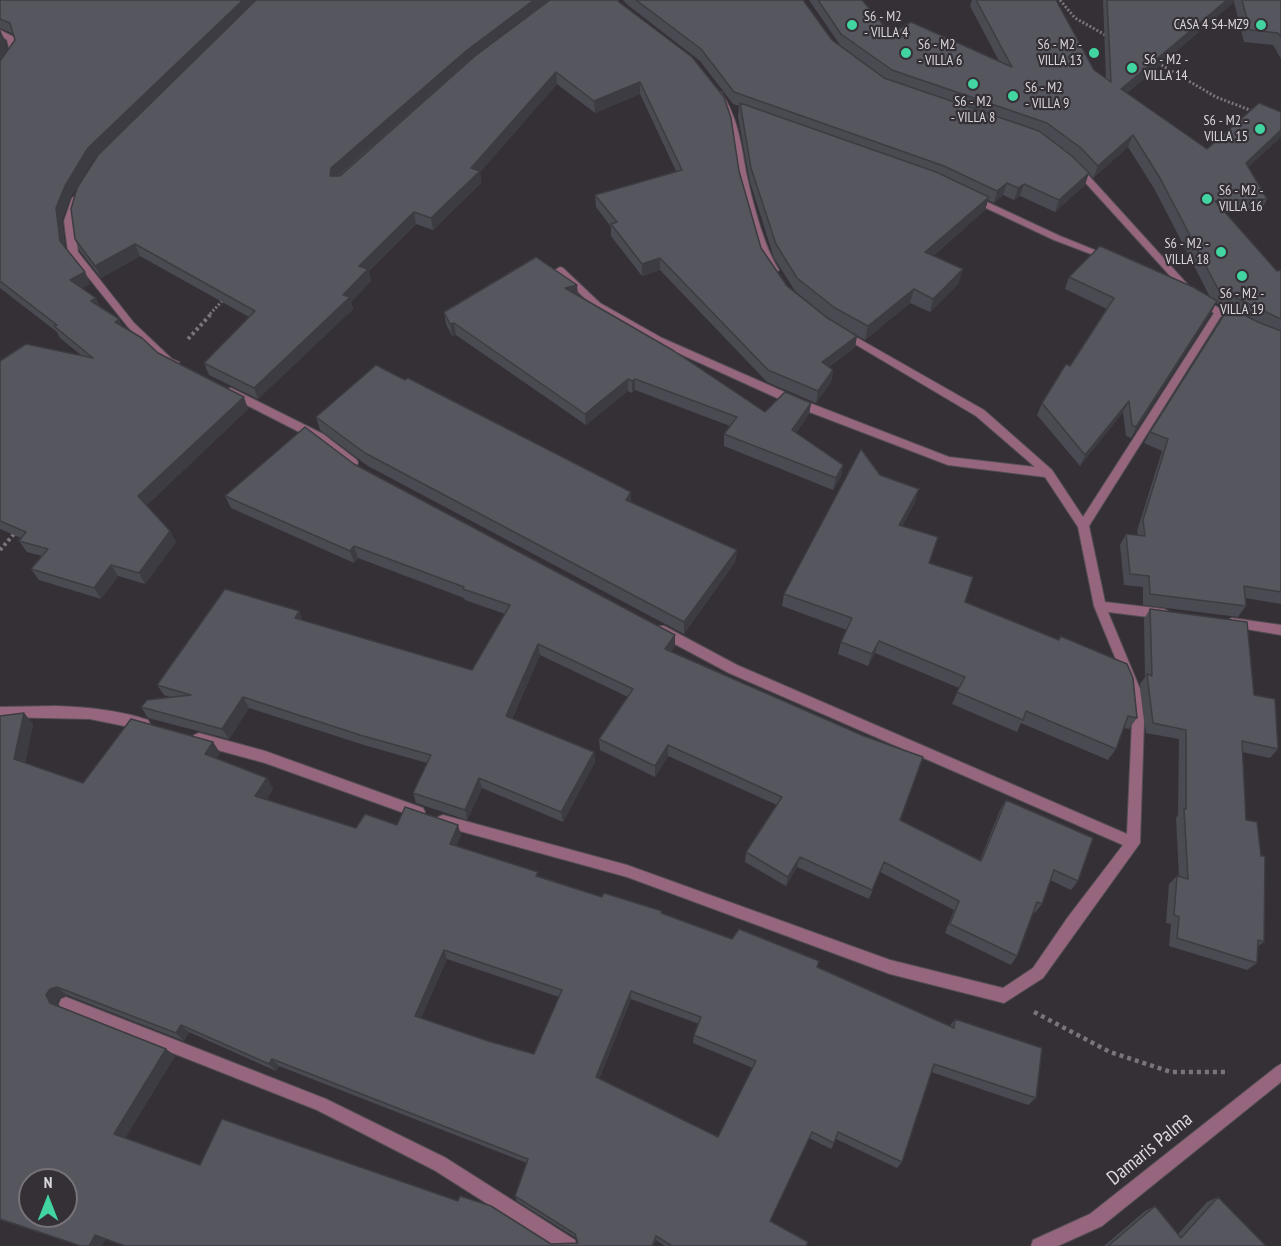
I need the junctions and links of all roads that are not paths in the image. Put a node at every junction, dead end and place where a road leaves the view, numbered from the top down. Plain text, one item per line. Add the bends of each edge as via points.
1 (0, 32) edge
2 (0, 71) edge
3 (712, 85) edge
4 (1066, 159) edge
5 (81, 190) edge
6 (967, 196) edge
7 (1121, 262) edge
8 (560, 270) edge
9 (779, 277) edge
10 (1163, 278) edge
11 (1185, 286) junction
12 (1220, 311) junction
13 (828, 325) edge
14 (1249, 327) edge
15 (188, 371) edge
16 (218, 386) edge
17 (363, 471) edge
18 (1047, 473) junction
19 (1083, 526) junction
20 (1100, 606) junction
21 (1179, 616) edge
22 (1225, 622) edge
23 (648, 624) edge
24 (1281, 630) edge
25 (0, 712) edge
26 (154, 727) edge
27 (187, 736) edge
28 (1133, 843) junction
29 (66, 1004) edge
30 (1281, 1072) edge
31 (569, 1246) edge
32 (1039, 1246) edge

1 - 2 street via 10,39 14,52
3 - 9 street via 734,110 744,182 767,259
4 - 11 street
5 - 15 street via 69,221 73,252 131,325 168,361
6 - 7 street via 1057,238
8 - 18 street via 597,304 658,340 803,405 948,461
10 - 11 street
11 - 12 street via 1196,299
12 - 14 street
12 - 19 street
13 - 18 street via 980,413
16 - 17 street via 319,436
18 - 19 street
19 - 20 street
20 - 21 street
20 - 28 street via 1134,689 1138,721
22 - 24 street
23 - 28 street via 733,669
25 - 26 street via 109,715
27 - 28 street via 265,757 454,825 627,871 890,967 1004,996 1038,973
29 - 31 street via 321,1104 440,1164
30 - 32 street, Damaris Palma via 1096,1220

